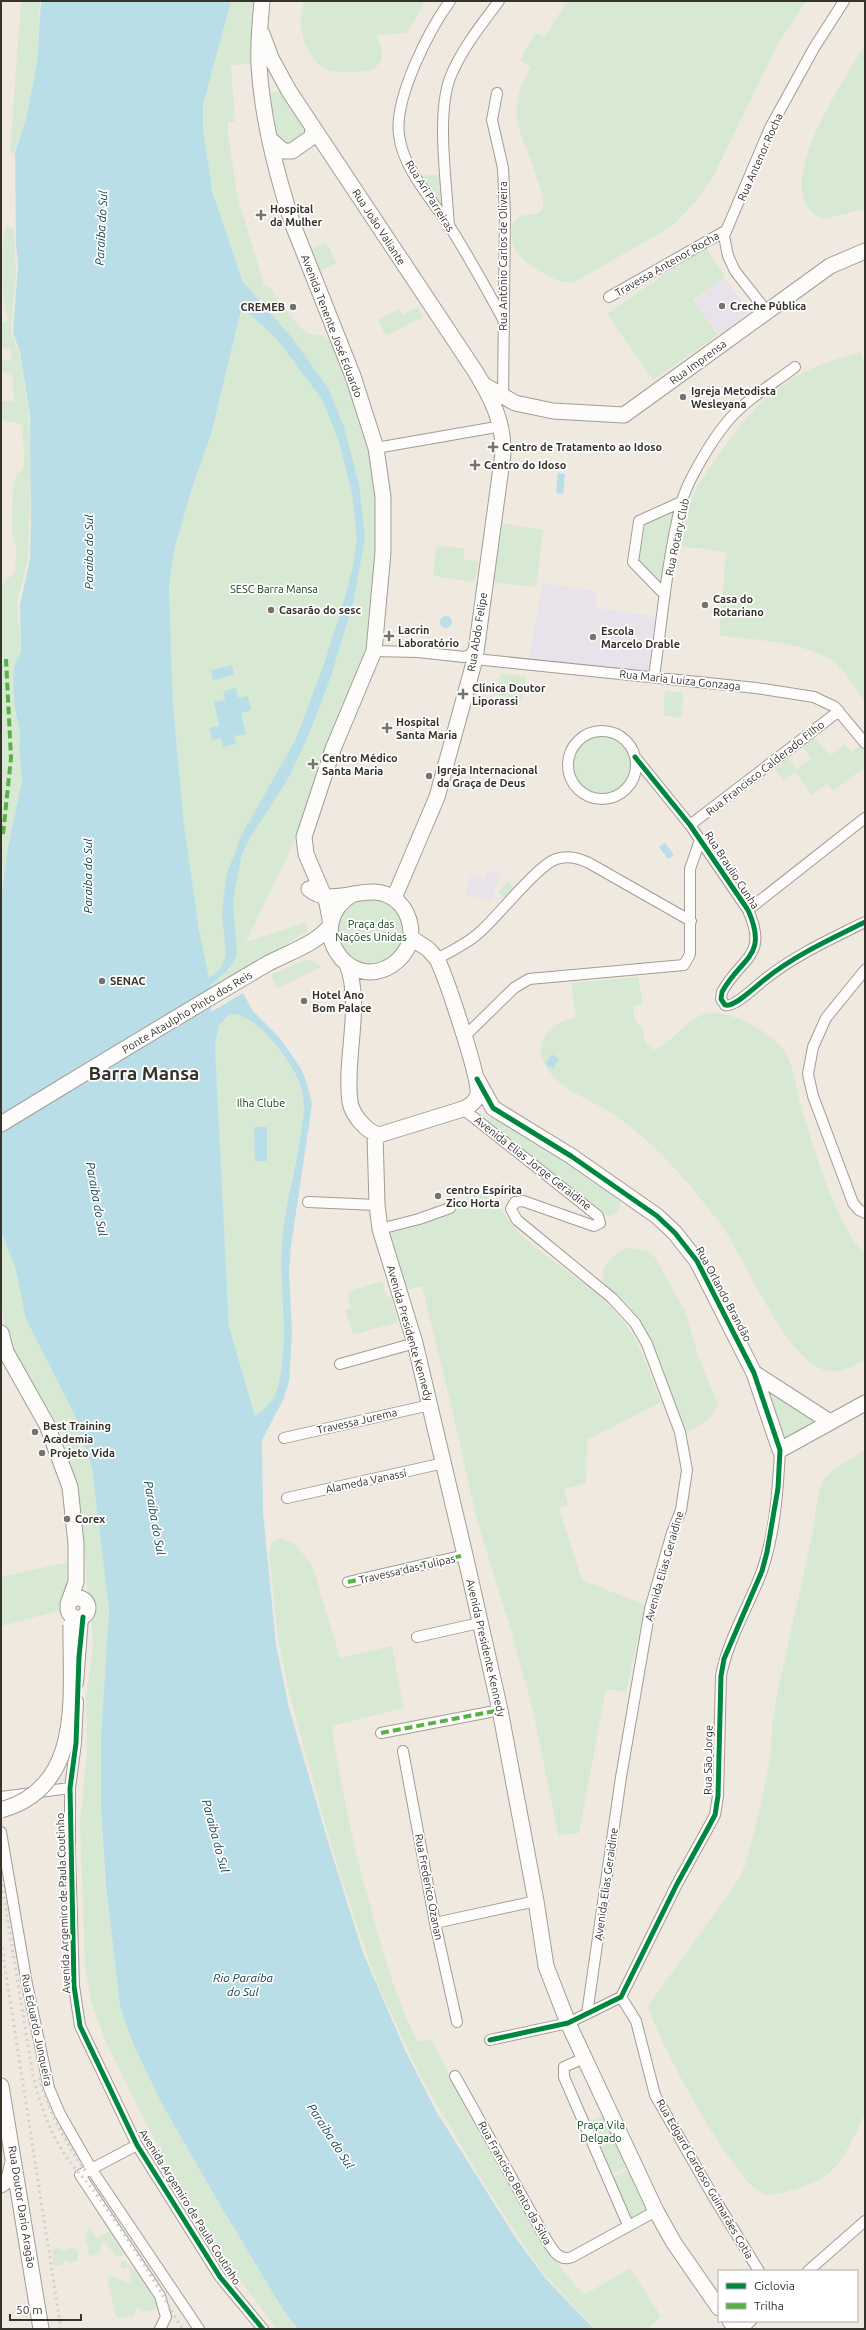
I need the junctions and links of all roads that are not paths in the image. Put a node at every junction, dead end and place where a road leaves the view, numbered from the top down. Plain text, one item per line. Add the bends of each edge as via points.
1 (262, 1) edge
2 (450, 1) edge
3 (499, 1) edge
4 (844, 1) edge
5 (260, 26) junction
6 (289, 91) junction
7 (497, 93) dead end
8 (263, 100) junction
9 (313, 127) junction
10 (272, 141) junction
11 (450, 227) junction
12 (725, 231) junction
13 (865, 251) edge
14 (609, 298) dead end
15 (768, 313) junction
16 (503, 319) junction
17 (796, 367) dead end
18 (483, 385) junction
19 (509, 400) junction
20 (502, 426) junction
21 (376, 448) junction
22 (681, 502) junction
23 (665, 595) junction
24 (477, 641) junction
25 (374, 651) junction
26 (475, 659) junction
27 (654, 677) junction
28 (839, 711) junction
29 (865, 743) edge
30 (635, 757) junction
31 (865, 818) edge
32 (690, 825) junction
33 (700, 840) junction
34 (309, 889) dead end
35 (353, 894) junction
36 (324, 897) junction
37 (394, 898) junction
38 (748, 910) junction
39 (692, 921) junction
40 (865, 922) edge
41 (331, 924) junction
42 (410, 937) junction
43 (292, 952) junction
44 (437, 959) junction
45 (346, 963) junction
46 (865, 970) edge
47 (464, 1038) junction
48 (477, 1079) junction
49 (465, 1108) junction
50 (505, 1116) junction
51 (1, 1124) edge
52 (375, 1134) junction
53 (308, 1202) dead end
54 (514, 1203) joint
55 (377, 1205) junction
56 (450, 1208) dead end
57 (865, 1213) edge
58 (380, 1229) junction
59 (1, 1333) edge
60 (414, 1343) junction
61 (340, 1364) dead end
62 (754, 1373) junction
63 (865, 1403) edge
64 (430, 1405) junction
65 (830, 1422) junction
66 (284, 1438) dead end
67 (780, 1450) junction
68 (444, 1464) junction
69 (287, 1498) dead end
70 (465, 1555) junction
71 (348, 1582) dead end
72 (76, 1613) junction
73 (479, 1623) junction
74 (416, 1637) dead end
75 (500, 1710) junction
76 (381, 1733) dead end
77 (403, 1751) dead end
78 (70, 1788) junction
79 (1, 1797) edge
80 (1, 1810) edge
81 (1, 1832) edge
82 (536, 1902) junction
83 (435, 1923) junction
84 (621, 1997) junction
85 (587, 2014) junction
86 (458, 2022) dead end
87 (568, 2023) junction
88 (490, 2040) dead end
89 (584, 2058) junction
90 (455, 2076) dead end
91 (1, 2086) edge
92 (137, 2145) junction
93 (13, 2155) junction
94 (92, 2170) junction
95 (1, 2185) edge
96 (656, 2211) junction
97 (865, 2222) edge
98 (628, 2225) junction
99 (758, 2270) edge
100 (809, 2270) edge
101 (718, 2307) edge
102 (750, 2322) edge
103 (41, 2329) edge
104 (160, 2329) edge
105 (199, 2329) edge
106 (263, 2329) edge
107 (742, 2329) edge

1 - 5 main road, Avenida Tenente José Eduardo
2 - 11 street, Rua Ari Parreiras via 428,36 404,98 398,124 401,146 408,160
3 - 11 street via 464,49 447,87 443,119
4 - 12 street, Rua Antenor Rocha via 814,48 770,128
5 - 6 main road, Rua João Valiante via 271,58
5 - 8 main road, Avenida Tenente José Eduardo via 259,61
6 - 8 main road via 282,86 274,86 267,91
6 - 9 main road, Rua João Valiante
7 - 16 street, Rua Antônio Carlos de Oliveira via 492,120 503,168
8 - 10 main road, Avenida Tenente José Eduardo
9 - 10 main road via 312,137 292,151 283,151
9 - 18 main road, Rua João Valiante
10 - 21 main road, Avenida Tenente José Eduardo via 293,225 346,356
11 - 16 street, Rua Ari Parreiras
12 - 14 street, Travessa Antenor Rocha
12 - 15 street, Rua Antenor Rocha via 724,242 731,262
13 - 15 main road, Rua Imprensa via 830,266
15 - 19 main road, Rua Imprensa via 624,415 553,411
16 - 19 street, Rua Antônio Carlos de Oliveira
17 - 22 street, Rua Rotary Club via 742,407 727,422 704,456
18 - 19 main road, Rua Imprensa
18 - 20 main road, Rua João Valiante
19 - 20 main road
20 - 21 street
20 - 24 main road, Rua Abdo Felipe via 503,453
21 - 25 main road, Avenida Tenente José Eduardo via 383,497 384,552
22 - 23 street, Rua Rotary Club
22 - 23 street via 639,521 634,562
23 - 27 street, Rua Rotary Club
24 - 25 street via 471,654 464,657
24 - 26 main road, Rua Abdo Felipe
25 - 36 main road, Avenida Tenente José Eduardo via 337,738 306,826 304,846
26 - 27 street, Rua Maria Luiza Gonzaga
26 - 37 main road, Rua Abdo Felipe via 437,797
27 - 28 street, Rua Maria Luiza Gonzaga via 805,695 824,700
28 - 29 street, Rua Maria Luiza Gonzaga
28 - 32 street, Rua Francisco Calderado Filho
30 - 30 street via 629,745 616,735 607,732 591,734 580,740 572,751 569,763 571,777 574,784 586,795 598,799 610,798 621,794 633,780 636,769
30 - 32 street, Rua Braulio Cunha
31 - 38 street
32 - 33 street, Rua Braulio Cunha
33 - 38 street, Rua Braulio Cunha
33 - 39 street via 690,869
34 - 36 main road
35 - 36 main road
35 - 37 main road via 374,891
35 - 41 main road via 337,908
36 - 41 main road, Avenida Tenente José Eduardo
37 - 42 main road via 408,915
38 - 40 street, Rua Braulio Cunha via 756,931 755,946 724,989 721,996 726,1006 807,952
39 - 44 street via 580,858 563,857 542,868 480,933
39 - 47 street via 690,954 684,965 529,979 514,988
41 - 43 main road via 322,935
41 - 45 main road via 333,945
42 - 44 main road via 428,949
42 - 45 main road via 401,957 383,969 361,970
43 - 45 main road via 307,947 321,948
43 - 51 main road, Ponte Ataulpho Pinto dos Reis
44 - 47 main road
45 - 52 main road via 353,994 350,1101 356,1116
46 - 57 street via 826,1018 813,1047 808,1074 813,1096 853,1203
47 - 48 main road
48 - 49 main road via 477,1098
48 - 50 main road via 490,1105
49 - 50 main road via 482,1108
49 - 52 main road via 386,1134
49 - 54 street, Avenida Elias Jorge Geraidine via 591,1209 600,1221 597,1225 590,1225 523,1201
50 - 62 main road, Rua Orlando Brandão via 623,1192 657,1216 675,1233 697,1261
52 - 55 main road, Avenida Presidente Kennedy
53 - 55 street
54 - 85 street, Avenida Elias Geraidine via 512,1211 517,1220 612,1298 628,1314 641,1333 680,1432 686,1465 685,1492 650,1609 620,1777
55 - 58 main road, Avenida Presidente Kennedy
56 - 58 street
58 - 60 main road, Avenida Presidente Kennedy
59 - 72 main road, Avenida Argemiro de Paula Coutinho via 6,1352 47,1425 67,1476 74,1513
60 - 61 street
60 - 64 main road, Avenida Presidente Kennedy
62 - 65 main road
62 - 67 main road, Rua Orlando Brandão
63 - 65 main road
64 - 66 street, Travessa Jurema
64 - 68 main road, Avenida Presidente Kennedy
65 - 67 main road
67 - 84 street, Rua São Jorge via 778,1488 767,1552 762,1570 724,1659 721,1676 719,1780 715,1815 677,1884
68 - 69 street, Alameda Vanassi
68 - 70 main road, Avenida Presidente Kennedy
70 - 71 street, Travessa das Tulipas
70 - 73 main road, Avenida Presidente Kennedy
72 - 78 street, Avenida Argemiro de Paula Coutinho via 79,1657 76,1743
72 - 80 main road, bridge via 68,1731 62,1755 52,1775 38,1790 21,1802
73 - 74 street
73 - 75 main road, Avenida Presidente Kennedy
75 - 76 street
75 - 82 main road, Avenida Presidente Kennedy
77 - 83 street, Rua Frederico Ozanan
78 - 79 street
78 - 92 street, Avenida Argemiro de Paula Coutinho via 74,1986 78,2016 83,2034
81 - 94 street, Rua Eduardo Junqueira via 27,1984 49,2088 60,2114
82 - 83 street
82 - 87 main road, Avenida Presidente Kennedy via 546,1966
83 - 86 street, Rua Frederico Ozanan
84 - 85 street
84 - 99 street, Rua Edgard Cardoso Guimarães Cotia via 636,2021 655,2094 709,2190
85 - 87 street
87 - 88 street
87 - 89 main road, Avenida Presidente Kennedy
89 - 96 main road, Avenida Presidente Kennedy
89 - 98 street via 564,2067 564,2077
90 - 98 street, Rua Francisco Bento da Silva via 557,2255 570,2258
91 - 93 main road, Rua Doutor Dario Aragão
92 - 94 street
92 - 106 street, Avenida Argemiro de Paula Coutinho via 220,2277
93 - 95 main road via 10,2176
93 - 103 main road, Rua Doutor Dario Aragão
94 - 104 street via 80,2176 163,2303 166,2317
94 - 105 street, Rua Eduardo Junqueira
96 - 98 street, Rua Francisco Bento da Silva
96 - 101 main road, Avenida Presidente Kennedy via 674,2243
97 - 100 street
102 - 107 street

